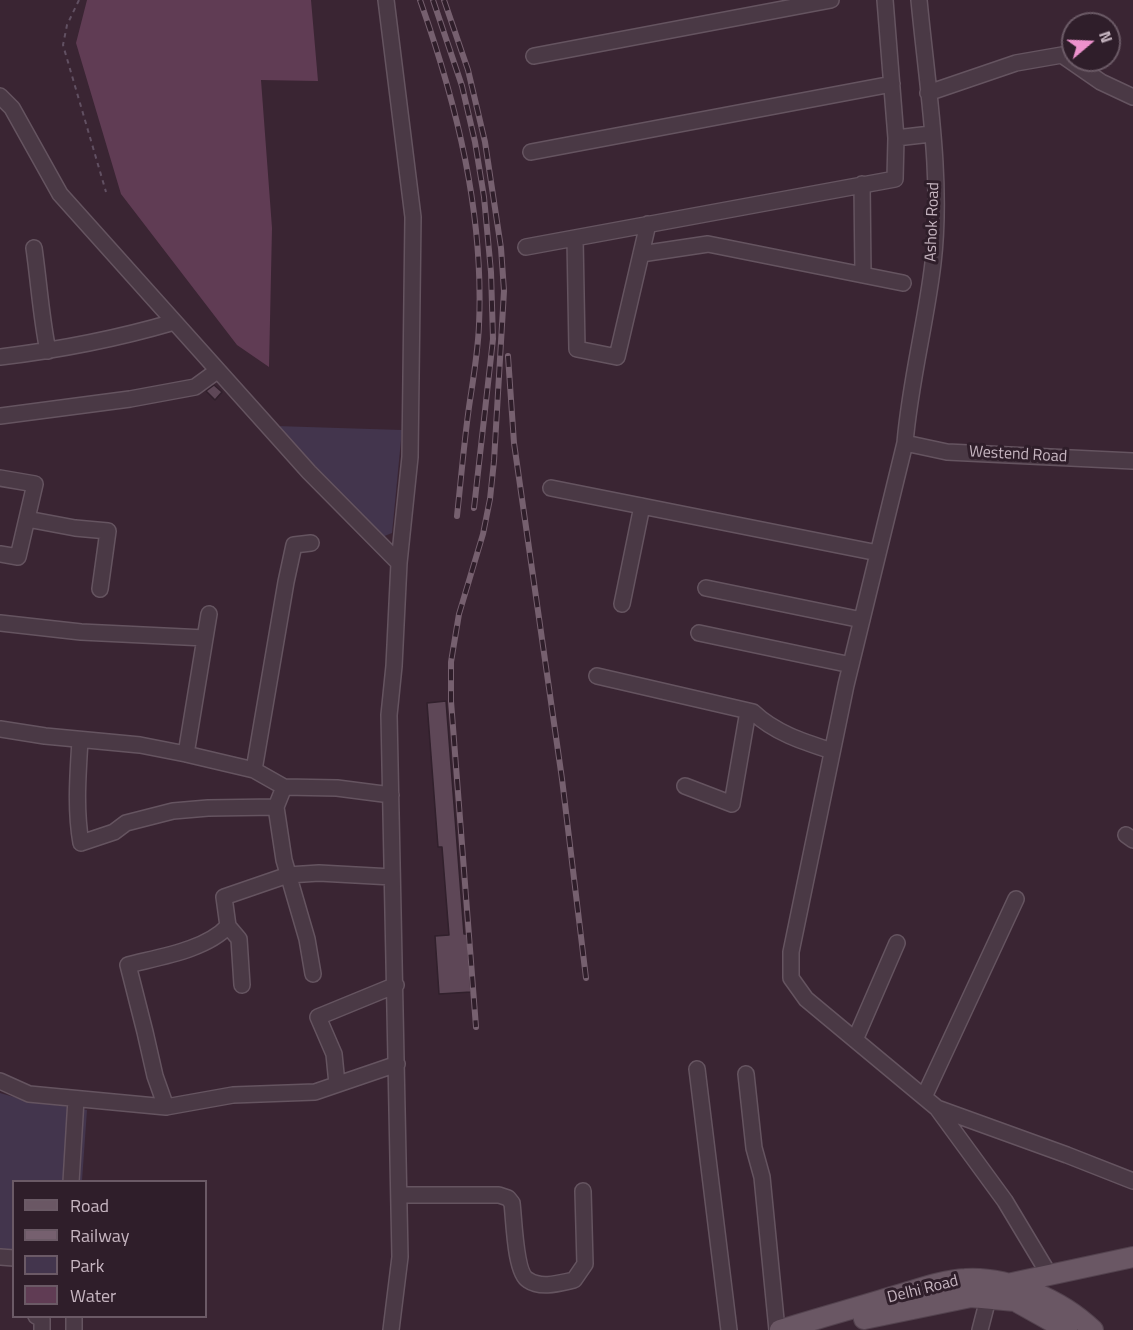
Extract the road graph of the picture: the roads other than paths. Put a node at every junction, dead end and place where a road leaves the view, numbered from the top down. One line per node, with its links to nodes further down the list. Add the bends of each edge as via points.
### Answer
1 (386, 0): 35 (street, via 413,217 410,457)
2 (831, 0): 5 (street)
3 (885, 0): 6 (street)
4 (919, 0): 7 (street, Ashok Road)
5 (534, 56)
6 (892, 84): 11 (street); 12 (street)
7 (928, 93): 9 (street, via 1016,63 1062,55 1101,82); 10 (street, Ashok Road)
8 (0, 96): 21 (street, via 12,108 60,194)
9 (1133, 97)
10 (932, 134): 11 (street); 26 (street, Ashok Road, via 936,189 933,262)
11 (896, 138): 13 (street, via 895,179)
12 (531, 152)
13 (862, 184): 14 (street); 19 (street)
14 (648, 224): 15 (street); 18 (street)
15 (575, 238): 16 (street); 18 (street, via 577,349 617,357)
16 (526, 247)
17 (34, 248): 22 (street)
18 (641, 254): 19 (street, via 708,244)
19 (863, 274): 20 (street)
20 (903, 283)
21 (174, 322): 22 (street); 24 (street)
22 (48, 351): 23 (street)
23 (0, 357)
24 (217, 371): 25 (street, via 195,387); 35 (street)
25 (0, 416)
26 (905, 443): 27 (street, Westend Road, via 947,452); 33 (street, Ashok Road)
27 (1133, 461)
28 (0, 478): 31 (street, via 35,484)
29 (551, 488): 30 (street)
30 (642, 506): 33 (street); 38 (street)
31 (27, 519): 34 (street, via 18,557); 37 (street, via 108,531)
32 (311, 543): 51 (street, via 294,545)
33 (878, 553): 40 (street, Ashok Road)
34 (0, 554)
35 (399, 563): 54 (street, via 389,715)
36 (706, 588): 40 (street)
37 (100, 589)
38 (622, 604)
39 (209, 614): 43 (street)
40 (862, 620): 44 (street, Ashok Road)
41 (0, 623): 43 (street, via 81,632)
42 (699, 633): 44 (street)
43 (205, 638): 50 (street)
44 (851, 665): 49 (street, Ashok Road)
45 (597, 676): 46 (street)
46 (748, 711): 49 (street, via 765,724); 52 (street, via 732,804)
47 (0, 729): 48 (street)
48 (80, 740): 50 (street); 55 (street, via 77,789 81,843 126,824 173,811)
49 (832, 752): 64 (street, Ashok Road, via 791,952 791,978 807,999)
50 (186, 754): 51 (street)
51 (254, 770): 53 (street)
52 (686, 786)
53 (284, 787): 54 (street); 55 (street)
54 (390, 795): 57 (street)
55 (276, 807): 56 (street)
56 (288, 875): 57 (street); 59 (street, via 224,897); 61 (street)
57 (392, 877): 63 (street)
58 (1016, 899): 70 (street)
59 (228, 927): 62 (street, via 239,939); 72 (street, via 219,936 186,949 128,965)
60 (897, 943): 64 (street)
61 (314, 974)
62 (242, 985)
63 (396, 985): 65 (street); 69 (street, via 318,1017 334,1054)
64 (855, 1040): 70 (street, Ashok Road)
65 (397, 1064): 69 (street); 77 (street)
66 (697, 1069): 83 (street)
67 (746, 1074): 84 (street, via 754,1148 762,1177)
68 (0, 1081): 71 (street, via 29,1094)
69 (337, 1084): 72 (street, via 315,1092 233,1095)
70 (924, 1097): 73 (street, Ashok Road)
71 (76, 1099): 72 (street); 75 (street)
72 (166, 1107)
73 (937, 1108): 74 (street); 79 (street, via 1005,1200)
74 (1132, 1178)
75 (71, 1180)
76 (583, 1191): 77 (street, via 585,1264 574,1280 554,1284 533,1282 522,1275 512,1203 508,1198)
77 (399, 1196): 82 (street, via 400,1257)
78 (1133, 1257): 79 (main road)
79 (1050, 1276): 80 (main road)
80 (1013, 1292): 81 (main road); 84 (main road, Delhi Road, via 965,1279); 87 (main road); 88 (main road, Delhi Road, via 1046,1299)
81 (988, 1299): 85 (main road, via 947,1300); 86 (street)
82 (391, 1330)
83 (729, 1330)
84 (778, 1330)
85 (822, 1330)
86 (980, 1330)
87 (1067, 1330)
88 (1093, 1330)

